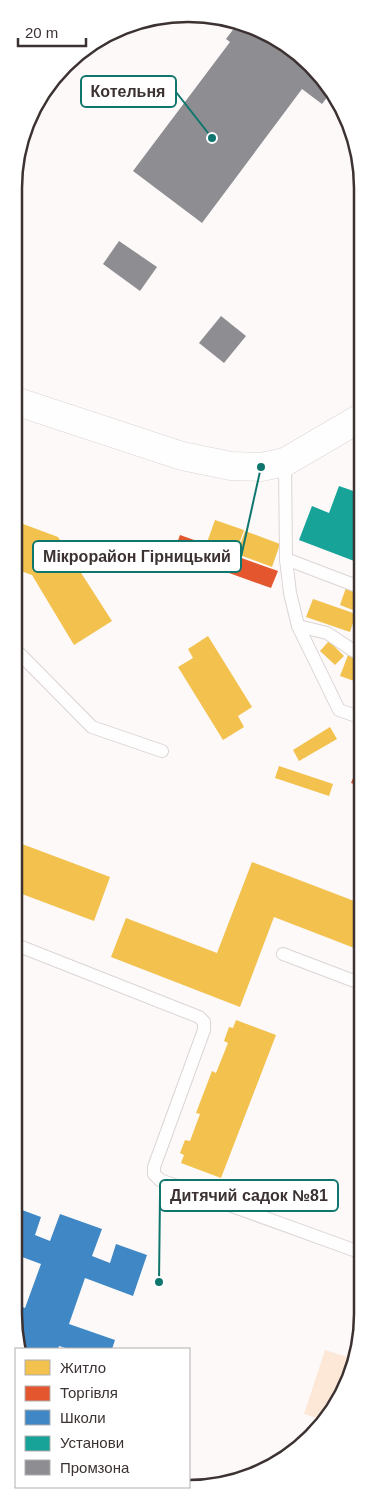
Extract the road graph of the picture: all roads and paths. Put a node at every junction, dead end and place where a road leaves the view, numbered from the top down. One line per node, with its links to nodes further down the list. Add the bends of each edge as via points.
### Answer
1 (22, 403): 3 (street, via 182,456 232,466 261,467)
2 (354, 422): 3 (street)
3 (285, 462): 4 (lane)
4 (286, 559): 5 (lane); 6 (lane)
5 (354, 585)
6 (298, 626): 7 (lane, via 327,633); 9 (lane, via 339,710)
7 (354, 648)
8 (22, 657): 10 (lane, via 92,727)
9 (354, 715)
10 (162, 750)
11 (23, 947): 14 (lane, via 199,1017 204,1022 204,1030 154,1166 154,1174 160,1180)
12 (283, 954): 13 (lane)
13 (354, 981)
14 (354, 1250)

